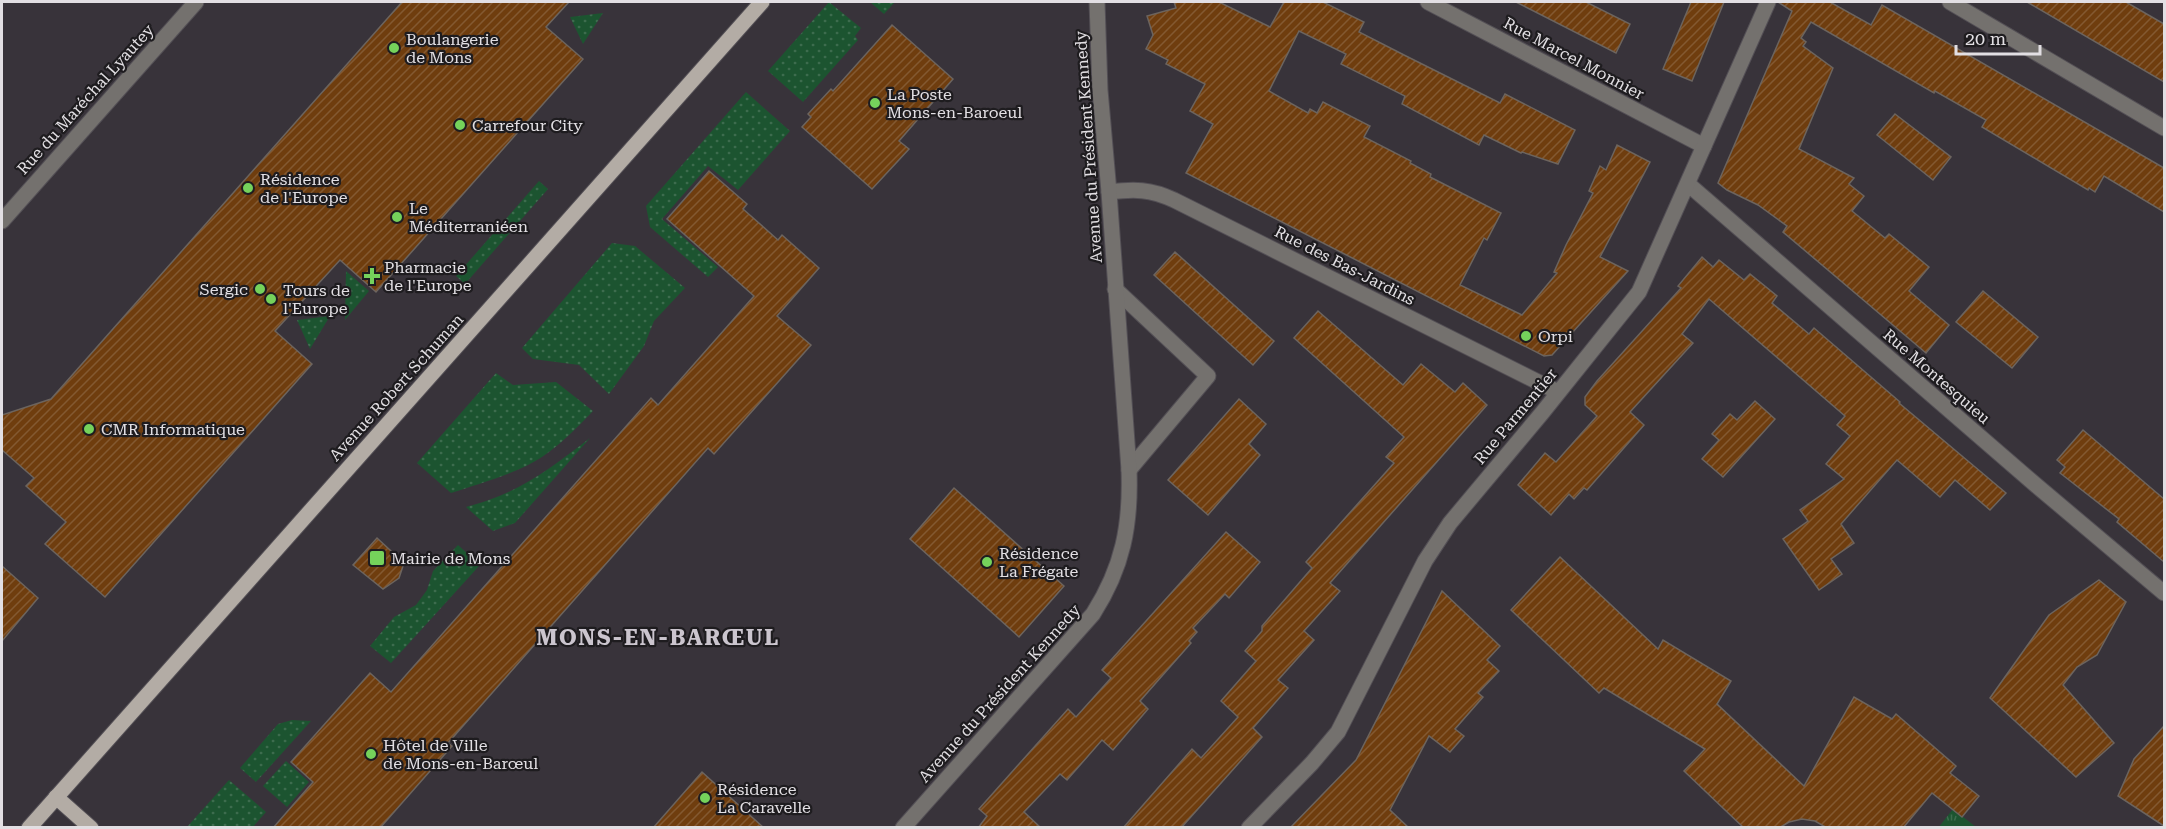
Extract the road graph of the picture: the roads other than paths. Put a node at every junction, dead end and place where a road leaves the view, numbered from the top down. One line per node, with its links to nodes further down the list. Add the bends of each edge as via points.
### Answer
1 (196, 2): 11 (street, Rue du Maréchal Lyautey)
2 (762, 2): 16 (main road, Avenue Robert Schuman)
3 (1097, 2): 10 (street, Avenue du Président Kennedy)
4 (1428, 2): 8 (street, Rue Marcel Monnier)
5 (1768, 2): 8 (street, Rue Parmentier)
6 (1950, 2): 7 (street)
7 (2164, 128)
8 (1704, 146): 9 (street, Rue Parmentier)
9 (1688, 184): 13 (street, Rue Parmentier, via 1639,292); 15 (street, Rue Montesquieu)
10 (1109, 192): 12 (street, Avenue du Président Kennedy); 13 (street, Rue des Bas-Jardins, via 1138,189 1174,200)
11 (2, 221)
12 (1115, 289): 14 (street, Avenue du Président Kennedy); 14 (street, via 1208,376)
13 (1558, 392): 20 (street, Rue Parmentier, via 1438,541 1338,732)
14 (1128, 470): 19 (street, Avenue du Président Kennedy, via 1130,498 1125,540 1104,597 1079,631)
15 (2164, 593)
16 (56, 797): 17 (main road, Avenue Robert Schuman); 18 (main road)
17 (29, 828)
18 (91, 828)
19 (903, 828)
20 (1249, 828)

